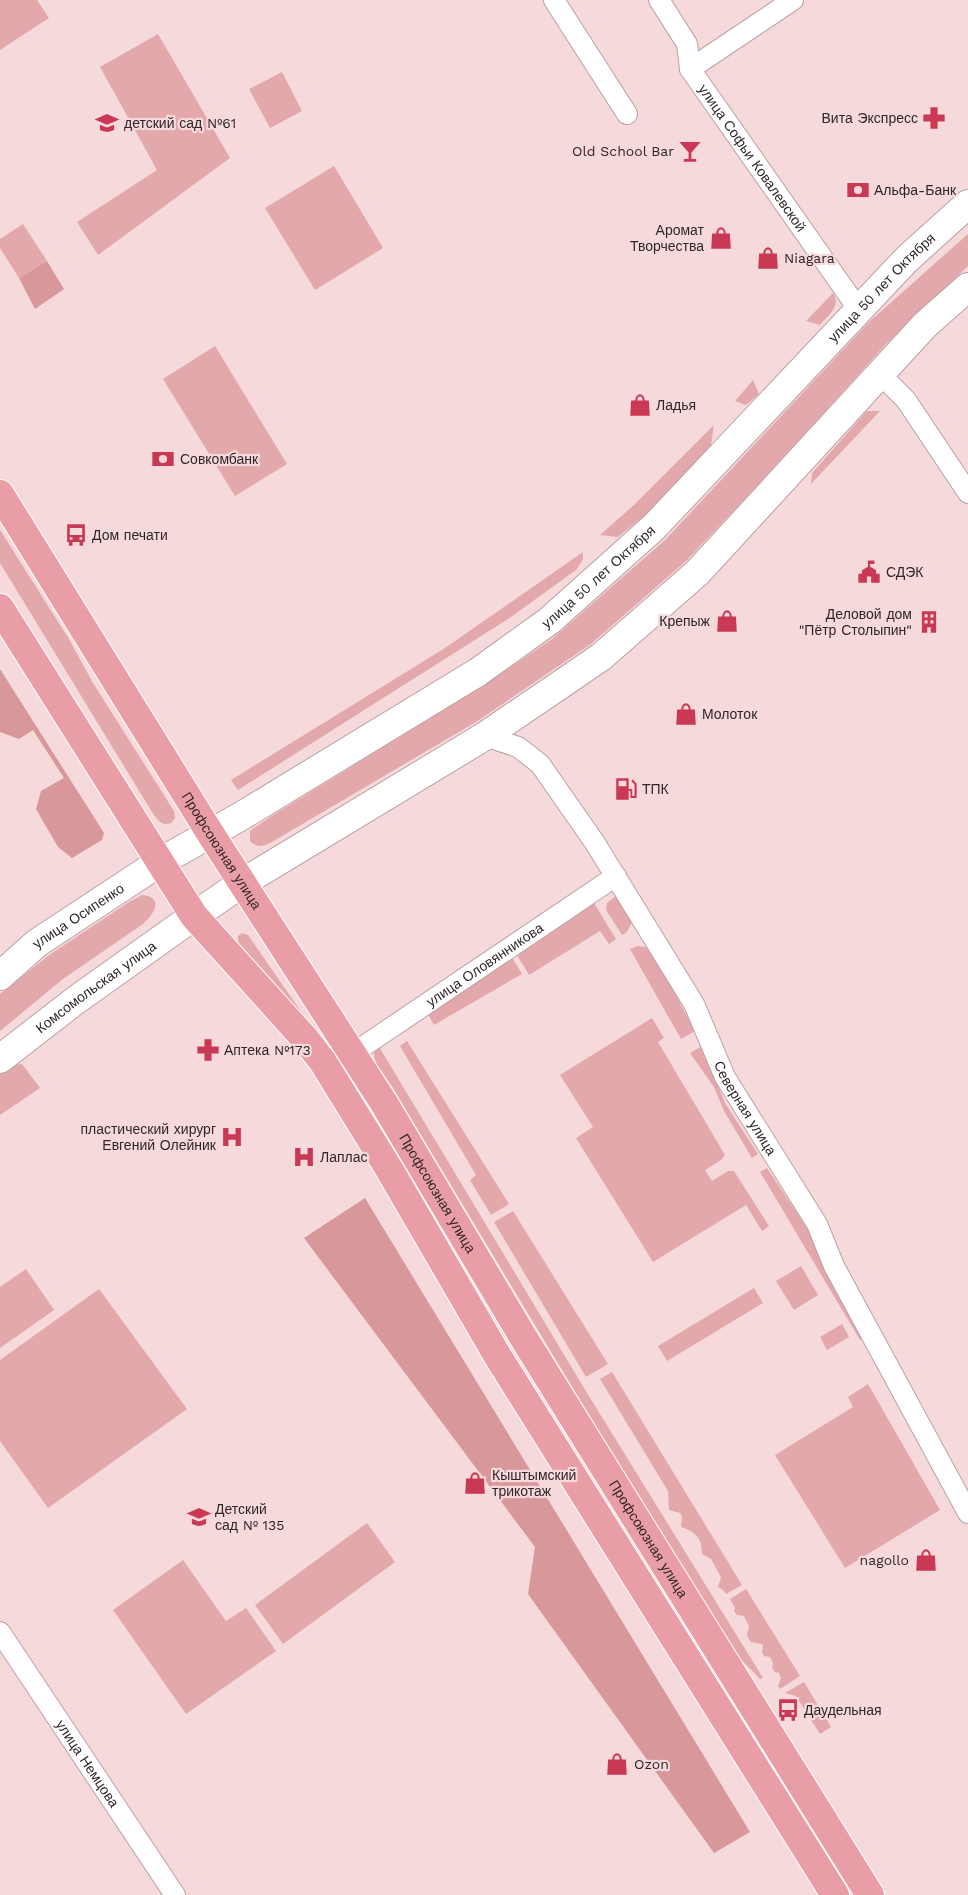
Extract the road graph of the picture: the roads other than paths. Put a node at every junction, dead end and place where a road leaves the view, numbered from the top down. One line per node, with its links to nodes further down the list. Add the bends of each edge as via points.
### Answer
1 (554, 0): 5 (street)
2 (659, 0): 4 (street, улица Софьи Ковалевской, via 687,44)
3 (793, 0): 4 (street)
4 (690, 69): 8 (street, улица Софьи Ковалевской)
5 (627, 114)
6 (968, 204): 8 (main road, улица 50 лет Октября, via 907,259)
7 (968, 287): 9 (main road, via 925,325)
8 (859, 310): 14 (main road, улица 50 лет Октября, via 654,527 549,621 478,672)
9 (880, 374): 10 (street, via 906,400); 13 (main road, via 698,573 601,657)
10 (968, 493)
11 (0, 494): 14 (main road, Профсоюзная улица)
12 (0, 608): 15 (main road)
13 (485, 736): 16 (street, Северная улица, via 518,747 540,764); 17 (main road)
14 (210, 833): 15 (main road, улица 50 лет Октября); 17 (main road, Профсоюзная улица)
15 (160, 862): 18 (main road); 19 (main road, улица Осипенко, via 37,943)
16 (616, 876): 20 (street, улица Оловянникова); 22 (street, Северная улица, via 694,1004 726,1077 817,1224 834,1266)
17 (242, 883): 18 (main road); 20 (main road, Профсоюзная улица)
18 (194, 916): 21 (main road, Комсомольская улица); 25 (main road, via 323,1062 497,1355)
19 (0, 976)
20 (352, 1054): 24 (main road, Профсоюзная улица, via 523,1337)
21 (0, 1059)
22 (968, 1513)
23 (0, 1632): 26 (street, улица Немцова)
24 (854, 1870): 25 (street); 27 (main road, Профсоюзная улица)
25 (827, 1892)
26 (174, 1895)
27 (870, 1895)

